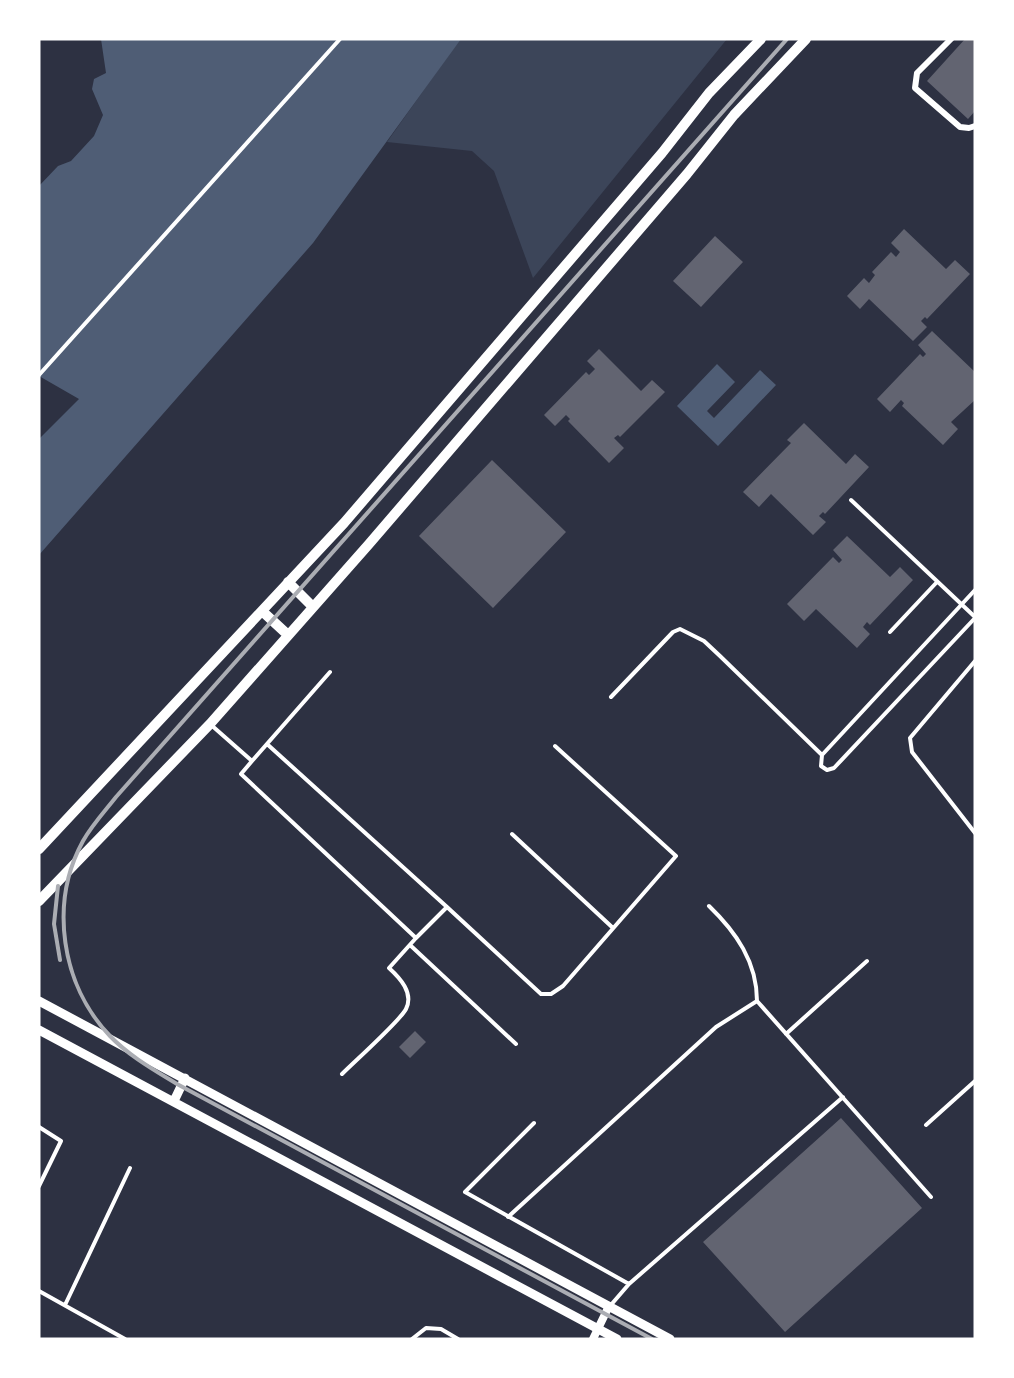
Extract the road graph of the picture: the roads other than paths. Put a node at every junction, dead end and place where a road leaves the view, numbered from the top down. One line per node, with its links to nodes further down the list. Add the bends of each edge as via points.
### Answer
1 (340, 39): 6 (lane)
2 (761, 39): 8 (main road, via 709,93 662,153)
3 (806, 39): 12 (main road, via 734,115)
4 (951, 39): 5 (street, via 917,73 915,88 960,127)
5 (975, 126)
6 (39, 375)
7 (851, 500): 9 (lane)
8 (288, 582): 12 (main road); 13 (main road)
9 (938, 582): 11 (lane); 15 (lane)
10 (975, 590): 11 (lane)
11 (962, 605): 14 (lane); 23 (lane)
12 (313, 607): 16 (main road)
13 (262, 611): 16 (main road); 27 (main road)
14 (975, 618): 23 (lane, via 834,768 827,770 821,766)
15 (890, 632)
16 (288, 635): 20 (main road)
17 (975, 661): 25 (lane, via 910,738 912,752)
18 (330, 672): 21 (lane)
19 (612, 697): 23 (lane, via 680,629 704,641)
20 (210, 724): 24 (lane); 28 (main road)
21 (267, 744): 24 (lane); 30 (lane)
22 (555, 746): 31 (lane, via 676,856)
23 (822, 755)
24 (252, 761): 32 (lane, via 241,774)
25 (975, 833)
26 (512, 834): 31 (lane)
27 (39, 849)
28 (41, 894)
29 (709, 906): 36 (lane, via 732,928 750,960 757,982)
30 (447, 907): 31 (lane, via 541,994 550,994 563,986); 32 (lane)
31 (613, 928)
32 (416, 938): 33 (lane)
33 (410, 945): 39 (lane); 40 (lane, via 389,969 400,978 408,994 406,1009)
34 (867, 961): 38 (lane)
35 (39, 1001): 41 (main road)
36 (757, 1001): 38 (lane); 51 (lane, via 716,1028)
37 (39, 1030): 44 (main road)
38 (786, 1034): 43 (lane)
39 (516, 1044)
40 (342, 1074)
41 (185, 1078): 44 (main road); 55 (main road)
42 (975, 1081): 46 (lane)
43 (843, 1097): 50 (lane); 52 (lane)
44 (174, 1101): 56 (main road)
45 (534, 1123): 51 (lane, via 465,1192)
46 (926, 1125)
47 (39, 1127): 49 (lane, via 61,1141)
48 (130, 1168): 54 (lane)
49 (39, 1186)
50 (931, 1197)
51 (508, 1217): 52 (lane)
52 (629, 1284): 55 (lane)
53 (39, 1291): 54 (lane)
54 (65, 1305): 57 (lane)
55 (609, 1306): 56 (street); 62 (main road)
56 (598, 1329): 60 (street); 61 (main road)
57 (125, 1339)
58 (412, 1339): 59 (lane, via 426,1328 441,1329)
59 (458, 1339)
60 (593, 1339)
61 (616, 1339)
62 (670, 1339)

